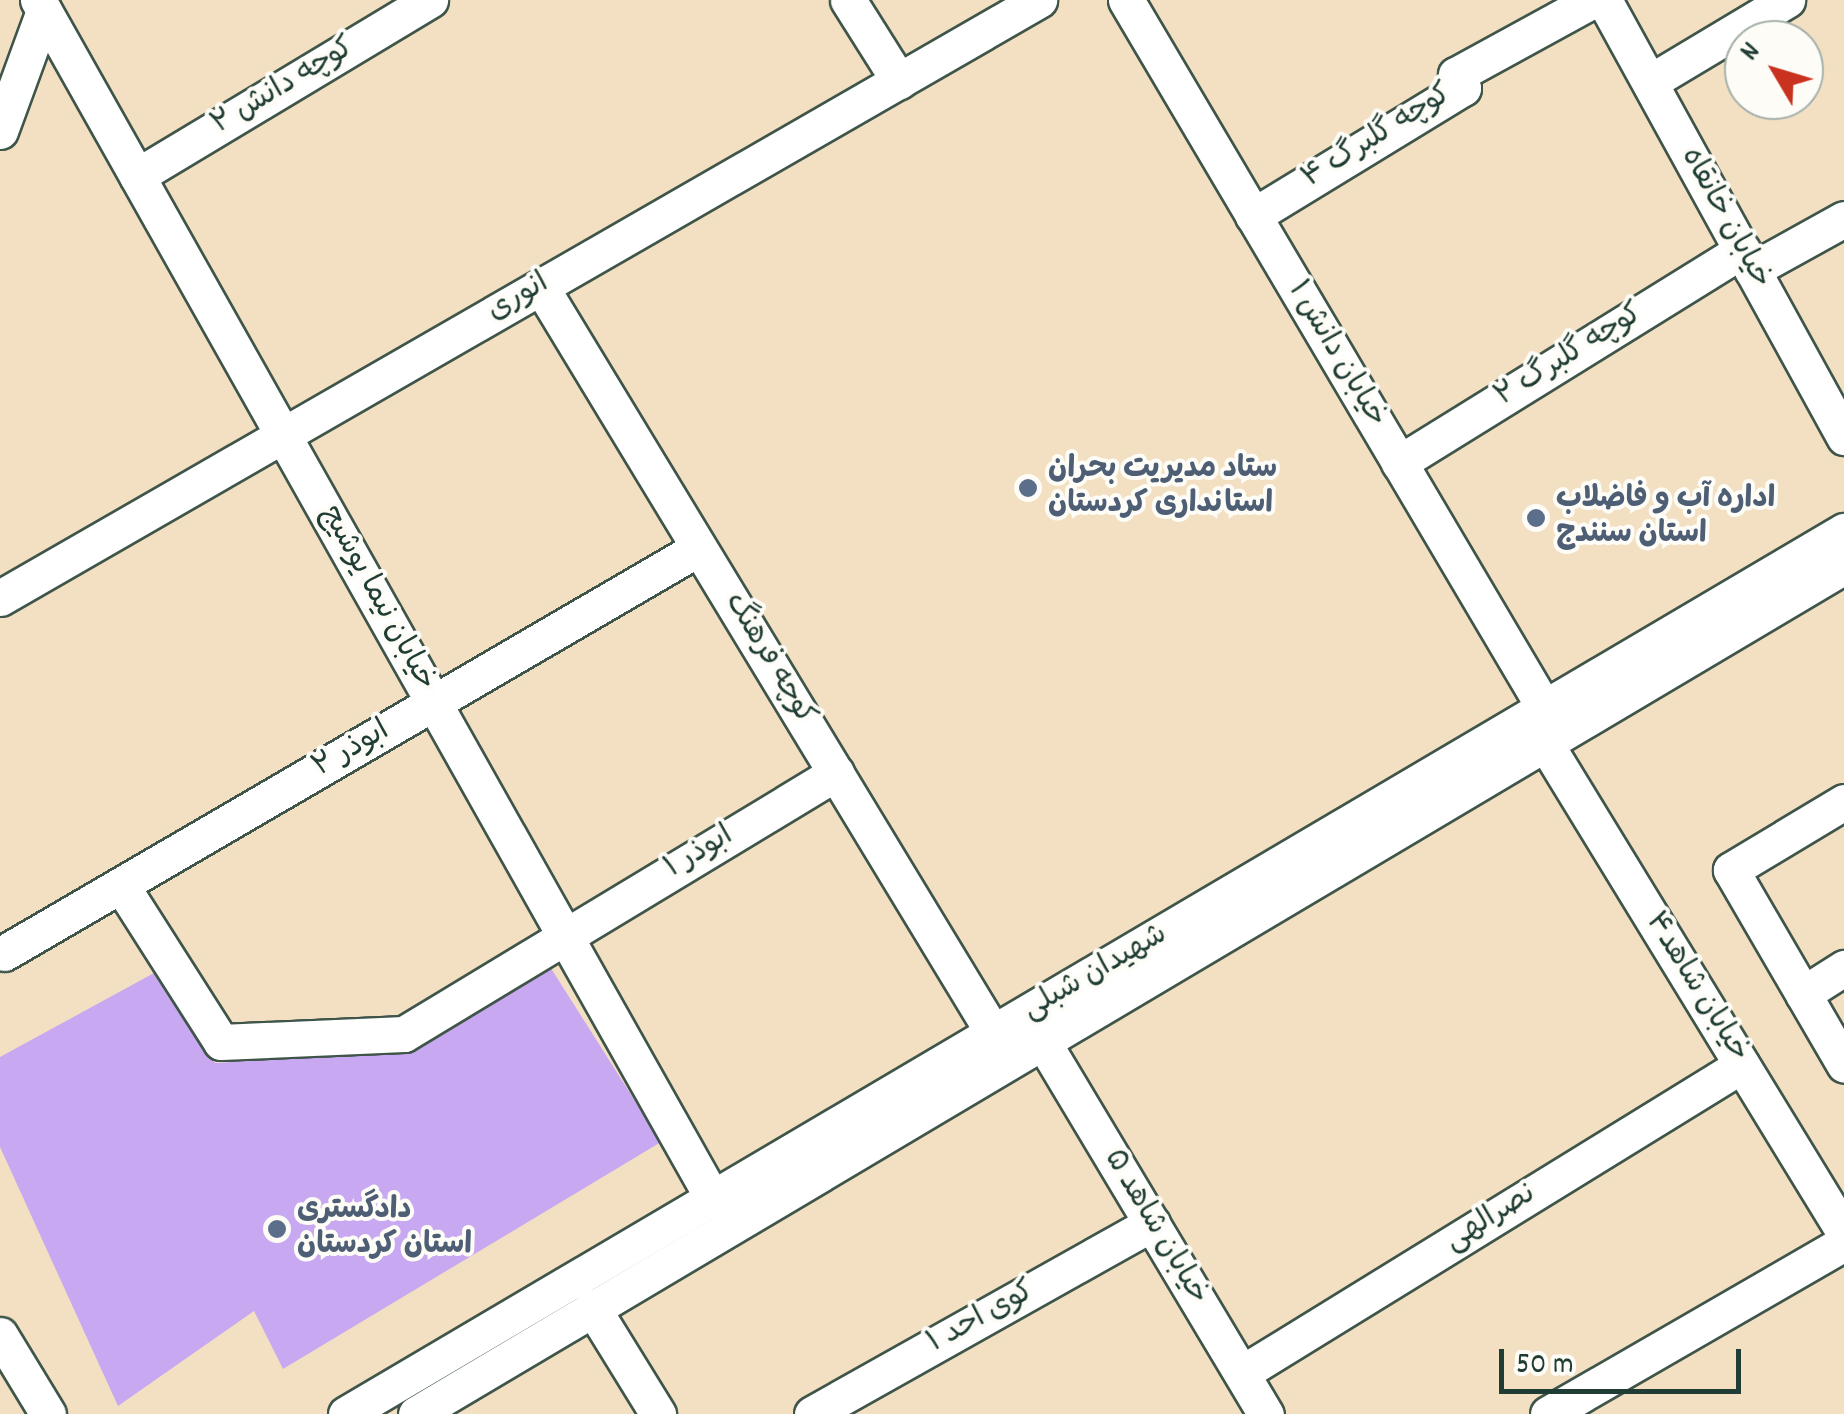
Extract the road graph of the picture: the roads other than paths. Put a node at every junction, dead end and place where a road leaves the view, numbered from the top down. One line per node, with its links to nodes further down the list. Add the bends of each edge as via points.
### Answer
1 (430, 0): 12 (street, کوچه دانش ۲)
2 (848, 0): 9 (street)
3 (1039, 0): 9 (street, انوری)
4 (1126, 0): 13 (street, خیابان دانش ۱)
5 (1592, 0): 13 (street, کوچه گلبرگ ۴, via 1456,75 1463,88)
6 (1604, 0): 10 (street, خیابان خانقاه)
7 (1787, 0): 10 (street)
8 (42, 5): 11 (street); 12 (street, خیابان نیما یوشیج)
9 (898, 80): 16 (street, انوری)
10 (1650, 82): 15 (street, خیابان خانقاه)
11 (0, 131)
12 (137, 176): 18 (street, خیابان نیما یوشیج)
13 (1253, 216): 19 (street, خیابان دانش ۱)
14 (1844, 219): 15 (street, کوچه گلبرگ ۲)
15 (1747, 260): 17 (street, خیابان خانقاه); 19 (street, کوچه گلبرگ ۲)
16 (541, 287): 18 (street, انوری); 21 (street, کوچه فرهنگ)
17 (1842, 427)
18 (283, 435): 23 (street, انوری); 24 (street, خیابان نیما یوشیج)
19 (1400, 463): 25 (street, خیابان دانش ۱)
20 (1844, 530): 25 (street, شهیدان شبلی)
21 (700, 548): 24 (street, ابوذر ۲); 26 (street, کوچه فرهنگ)
22 (1844, 566): 25 (street, شهیدان شبلی)
23 (0, 598)
24 (434, 703): 28 (street, ابوذر ۲); 29 (street, خیابان نیما یوشیج)
25 (1546, 726): 33 (street, شهیدان شبلی); 34 (street, شهیدان شبلی); 36 (street, خیابان شاهد۴)
26 (836, 773): 29 (street, ابوذر ۱); 33 (street, کوچه فرهنگ)
27 (1844, 802): 32 (street, via 1732,870)
28 (120, 885): 29 (street, ابوذر ۱, via 221,1042 404,1034); 30 (street, ابوذر ۲)
29 (564, 934): 37 (street, خیابان نیما یوشیج)
30 (4, 953)
31 (1844, 968): 32 (street)
32 (1803, 994): 35 (street)
33 (994, 1034): 37 (street, شهیدان شبلی)
34 (1042, 1042): 38 (street, خیابان شاهد ۵); 41 (street, شهیدان شبلی)
35 (1844, 1064)
36 (1742, 1065): 39 (street, خیابان شاهد۴); 43 (street, نصرالهی)
37 (713, 1198): 45 (street, شهیدان شبلی)
38 (1152, 1223): 43 (street, خیابان شاهد ۵); 48 (street, کوی احد ۱)
39 (1844, 1232)
40 (1844, 1243): 50 (street)
41 (592, 1307): 46 (street, شهیدان شبلی); 47 (street)
42 (0, 1335): 44 (street)
43 (1242, 1373): 49 (street, خیابان شاهد ۵)
44 (48, 1414)
45 (346, 1414)
46 (416, 1414)
47 (658, 1414)
48 (812, 1414)
49 (1266, 1414)
50 (1548, 1414)

